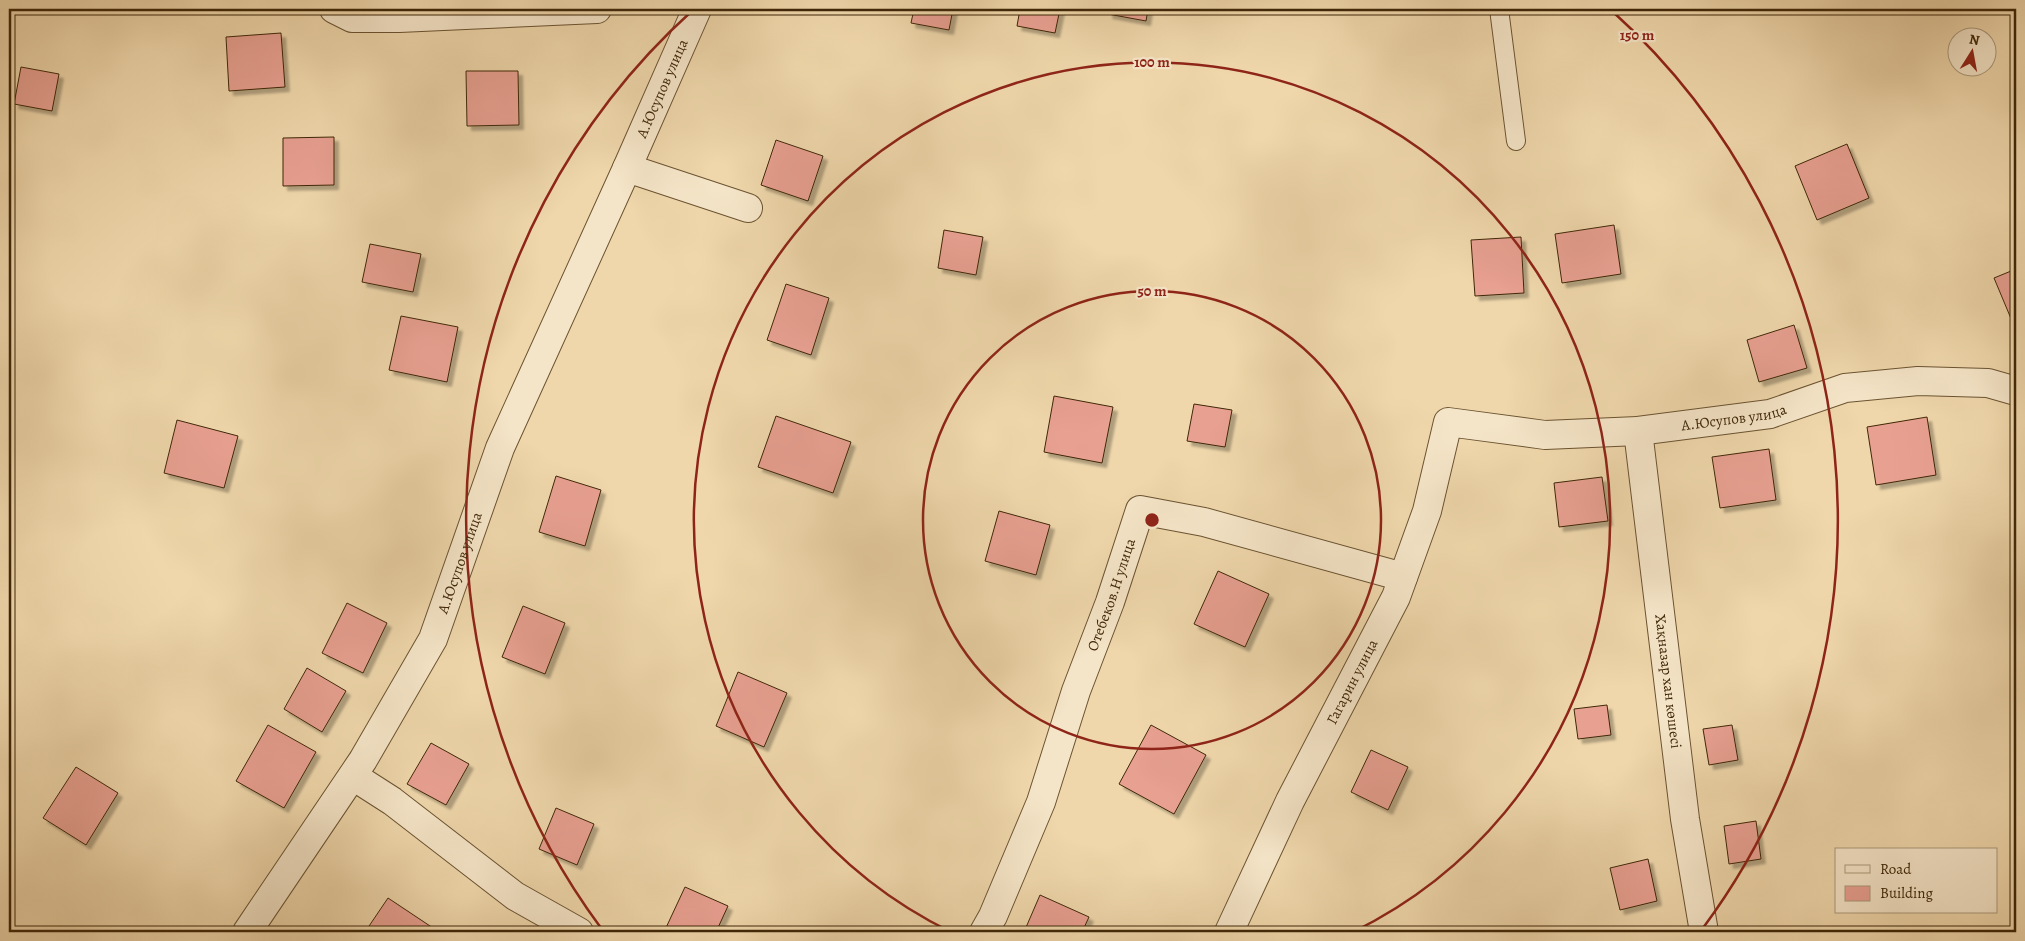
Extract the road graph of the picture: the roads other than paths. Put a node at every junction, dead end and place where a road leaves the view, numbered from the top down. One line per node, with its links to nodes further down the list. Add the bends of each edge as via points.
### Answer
1 (334, 9): 2 (street, via 352,18)
2 (597, 9)
3 (697, 9): 6 (street, А.Юсупов улица)
4 (1499, 9): 5 (lane)
5 (1516, 141)
6 (627, 168): 7 (street); 12 (street, А.Юсупов улица, via 500,448 433,639)
7 (748, 208)
8 (2016, 391): 10 (street, А.Юсупов улица, via 1988,383 1918,381 1845,388 1770,414)
9 (1448, 422): 10 (street, А.Юсупов улица, via 1545,435); 11 (street, Гагарин улица, via 1427,511)
10 (1638, 431): 17 (street, Хақназар хан көшесі, via 1685,819)
11 (1403, 577): 15 (street, Отебеков.Н улица, via 1204,522 1140,510 1041,802); 16 (street, Гагарин улица, via 1388,614 1290,801)
12 (353, 776): 13 (street, А.Юсупов улица); 14 (street, via 392,801 516,896)
13 (247, 932)
14 (579, 932)
15 (984, 932)
16 (1229, 932)
17 (1704, 932)

